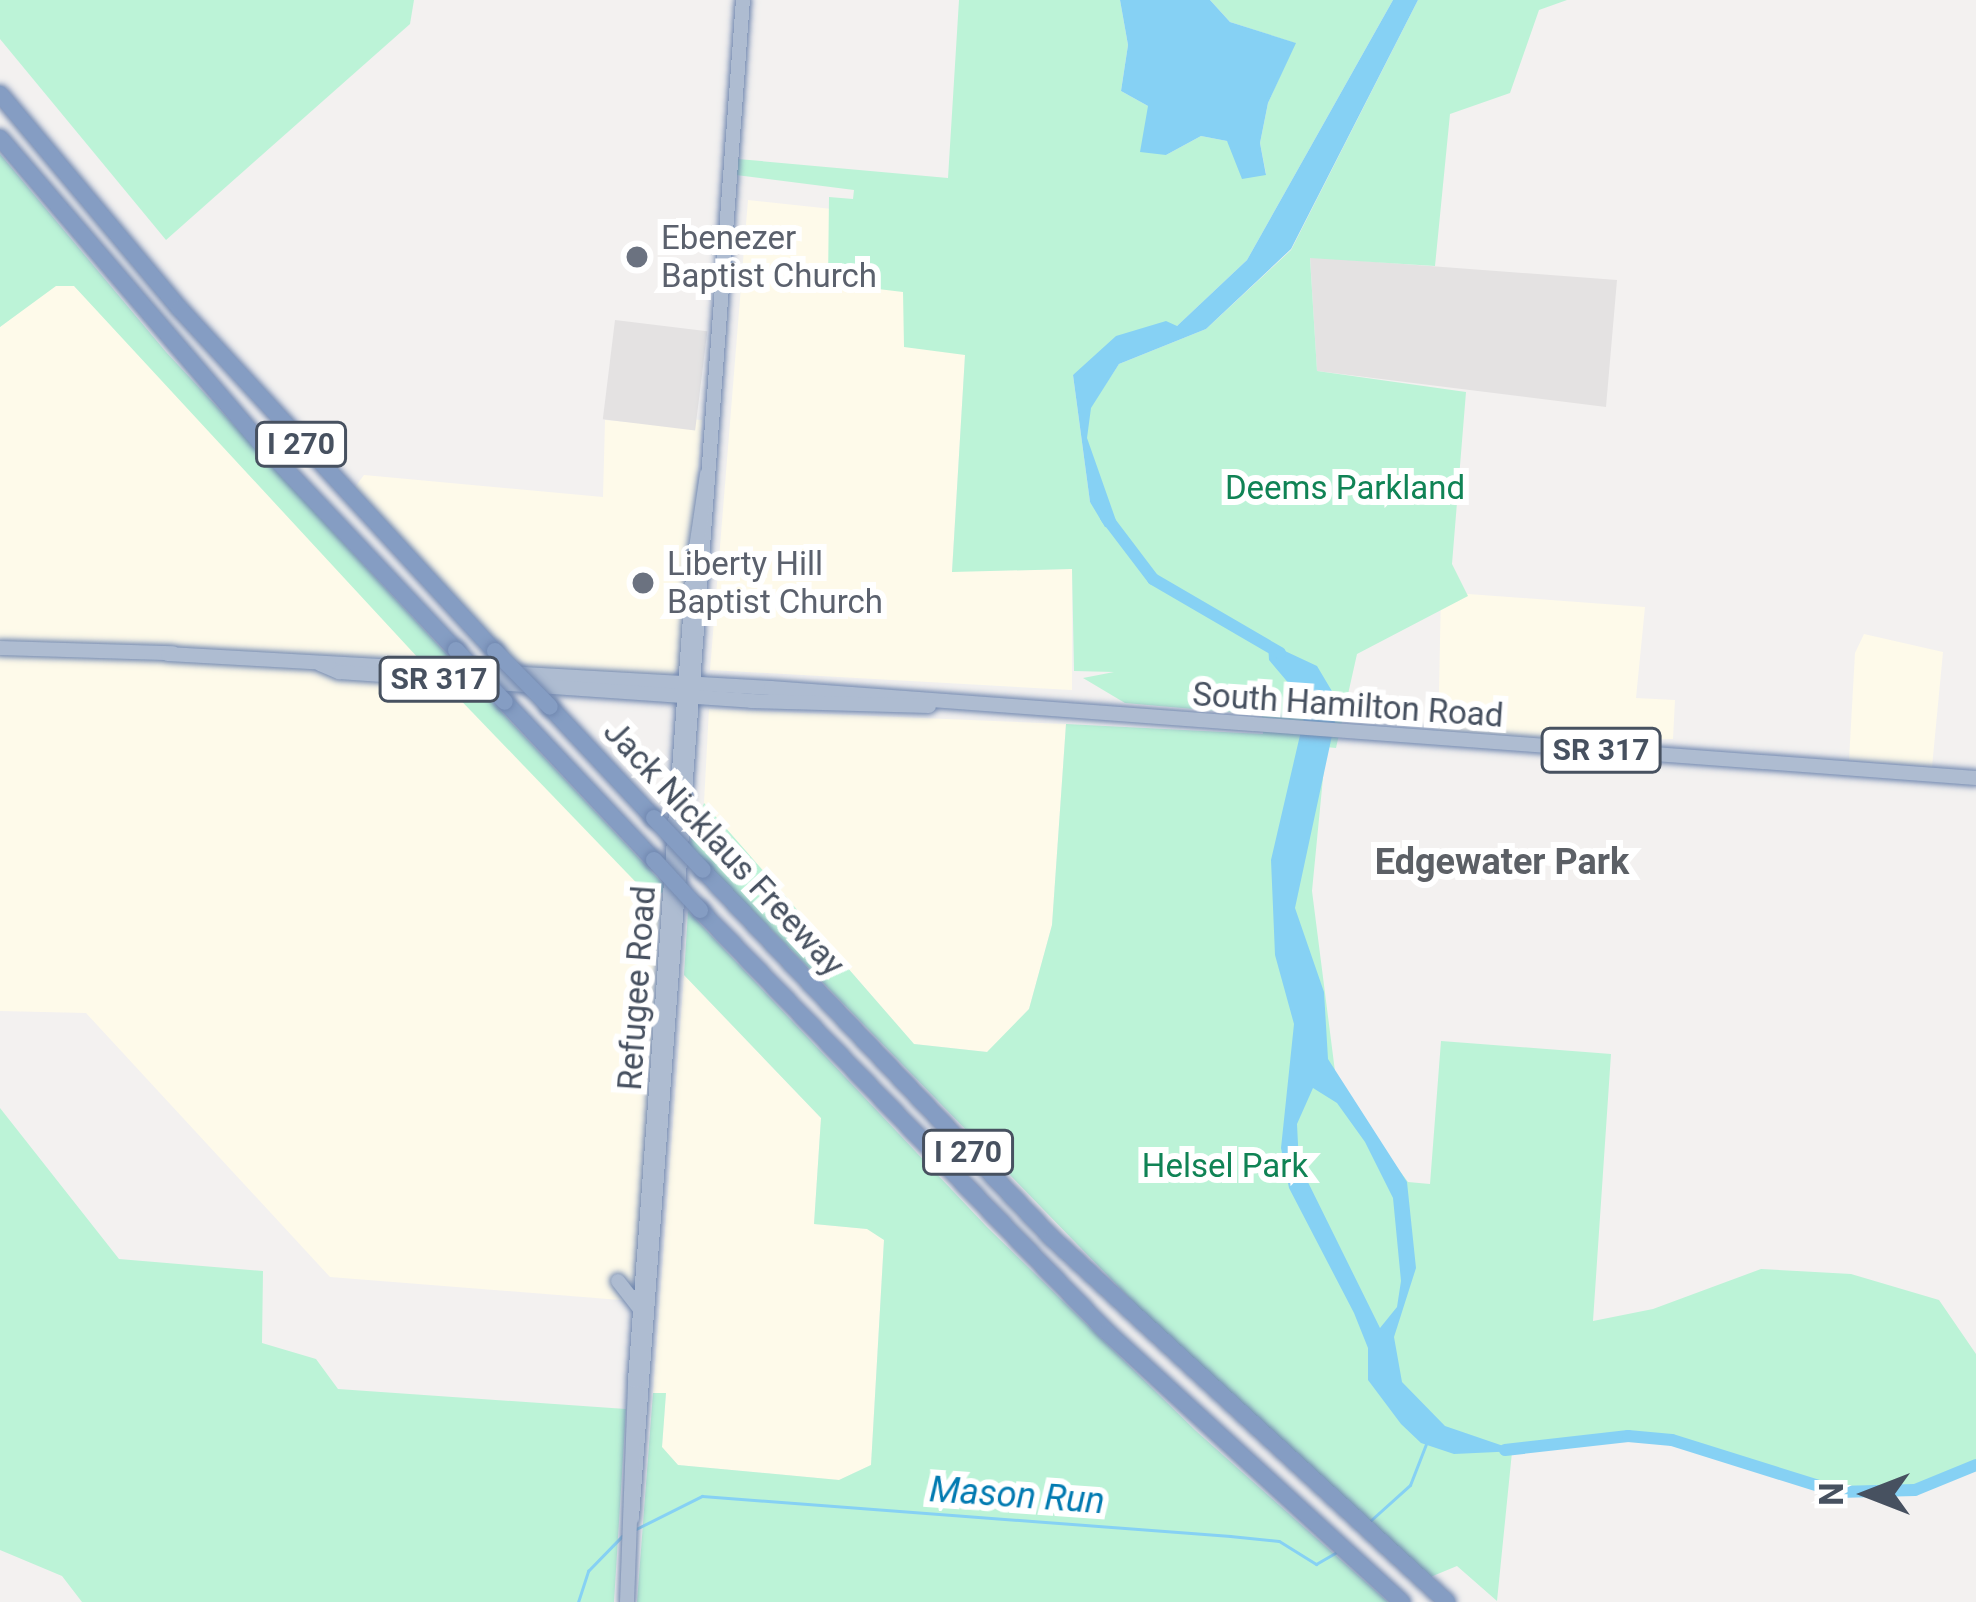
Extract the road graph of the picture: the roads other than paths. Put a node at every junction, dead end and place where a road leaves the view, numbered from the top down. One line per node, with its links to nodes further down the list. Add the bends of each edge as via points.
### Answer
1 (743, 0): 7 (main road, Refugee Road)
2 (0, 94): 14 (highway, Jack Nicklaus Freeway / I 270, bridge, via 180,309 1052,1238)
3 (0, 138): 13 (highway, Jack Nicklaus Freeway / I 270, bridge, via 258,440 1025,1251)
4 (0, 636): 5 (main road, South Hamilton Road / SR 317)
5 (19, 644): 6 (main road, South Hamilton Road / SR 317); 7 (main road, South Hamilton Road / SR 317)
6 (0, 648)
7 (691, 690): 8 (main road, South Hamilton Road / SR 317); 10 (main road, Refugee Road); 11 (main road, Refugee Road)
8 (1976, 778)
9 (618, 1281): 10 (main road)
10 (640, 1310): 11 (main road, Refugee Road)
11 (632, 1526): 12 (main road, Refugee Road)
12 (627, 1602)
13 (1402, 1602)
14 (1447, 1602)

